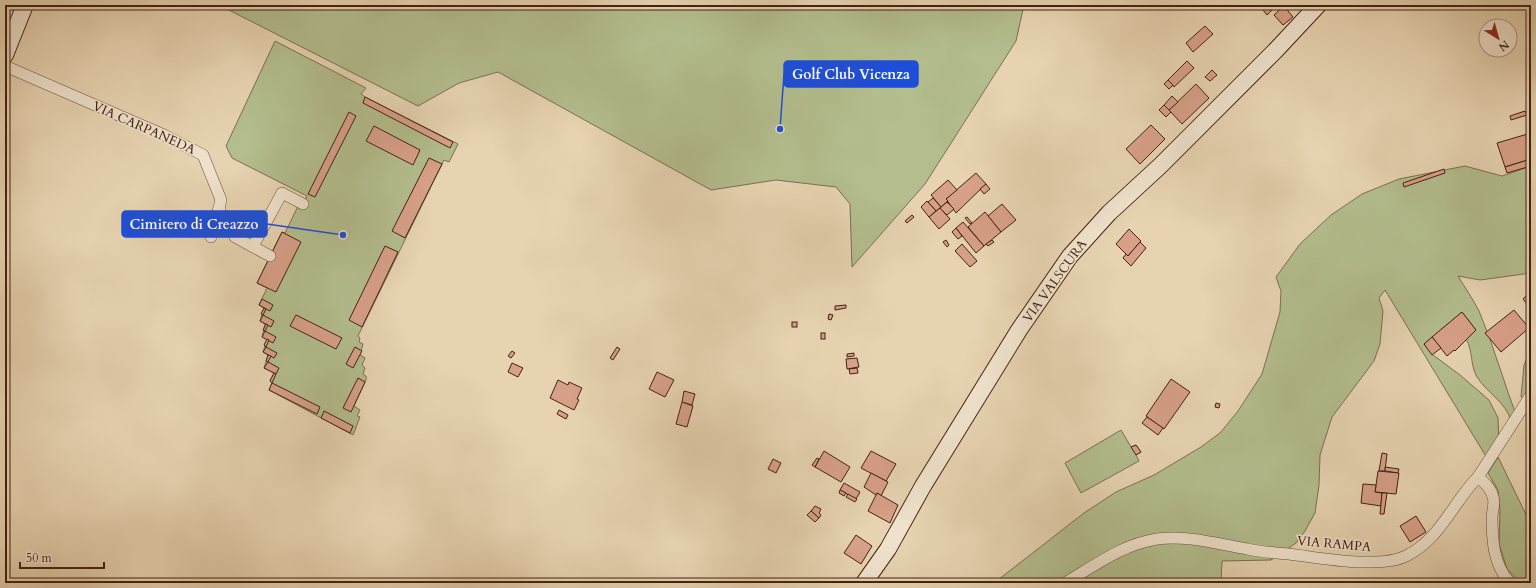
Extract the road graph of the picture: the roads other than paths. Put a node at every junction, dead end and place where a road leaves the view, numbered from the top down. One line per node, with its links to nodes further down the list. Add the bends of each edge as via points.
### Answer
1 (25, 5): 3 (street)
2 (1318, 5): 12 (street, VIA VALSCURA, via 1253,73 1109,213 1070,256 1019,330 923,486 888,549)
3 (5, 55)
4 (5, 66): 6 (street, VIA CARPANEDA, via 203,155 222,200)
5 (303, 204): 8 (street, via 282,193)
6 (220, 207): 7 (street, VIA CARPANEDA); 8 (street, via 220,212 235,237)
7 (211, 237)
8 (253, 246): 9 (street)
9 (270, 256)
10 (1531, 395): 11 (street, VIA RAMPA)
11 (1478, 477): 13 (street, VIA RAMPA, via 1431,539 1405,556 1388,561 1329,560 1267,553 1194,539 1156,539 1113,555); 14 (street, via 1489,488 1493,497 1492,538 1495,556 1503,575)
12 (864, 583)
13 (1065, 583)
14 (1510, 583)

